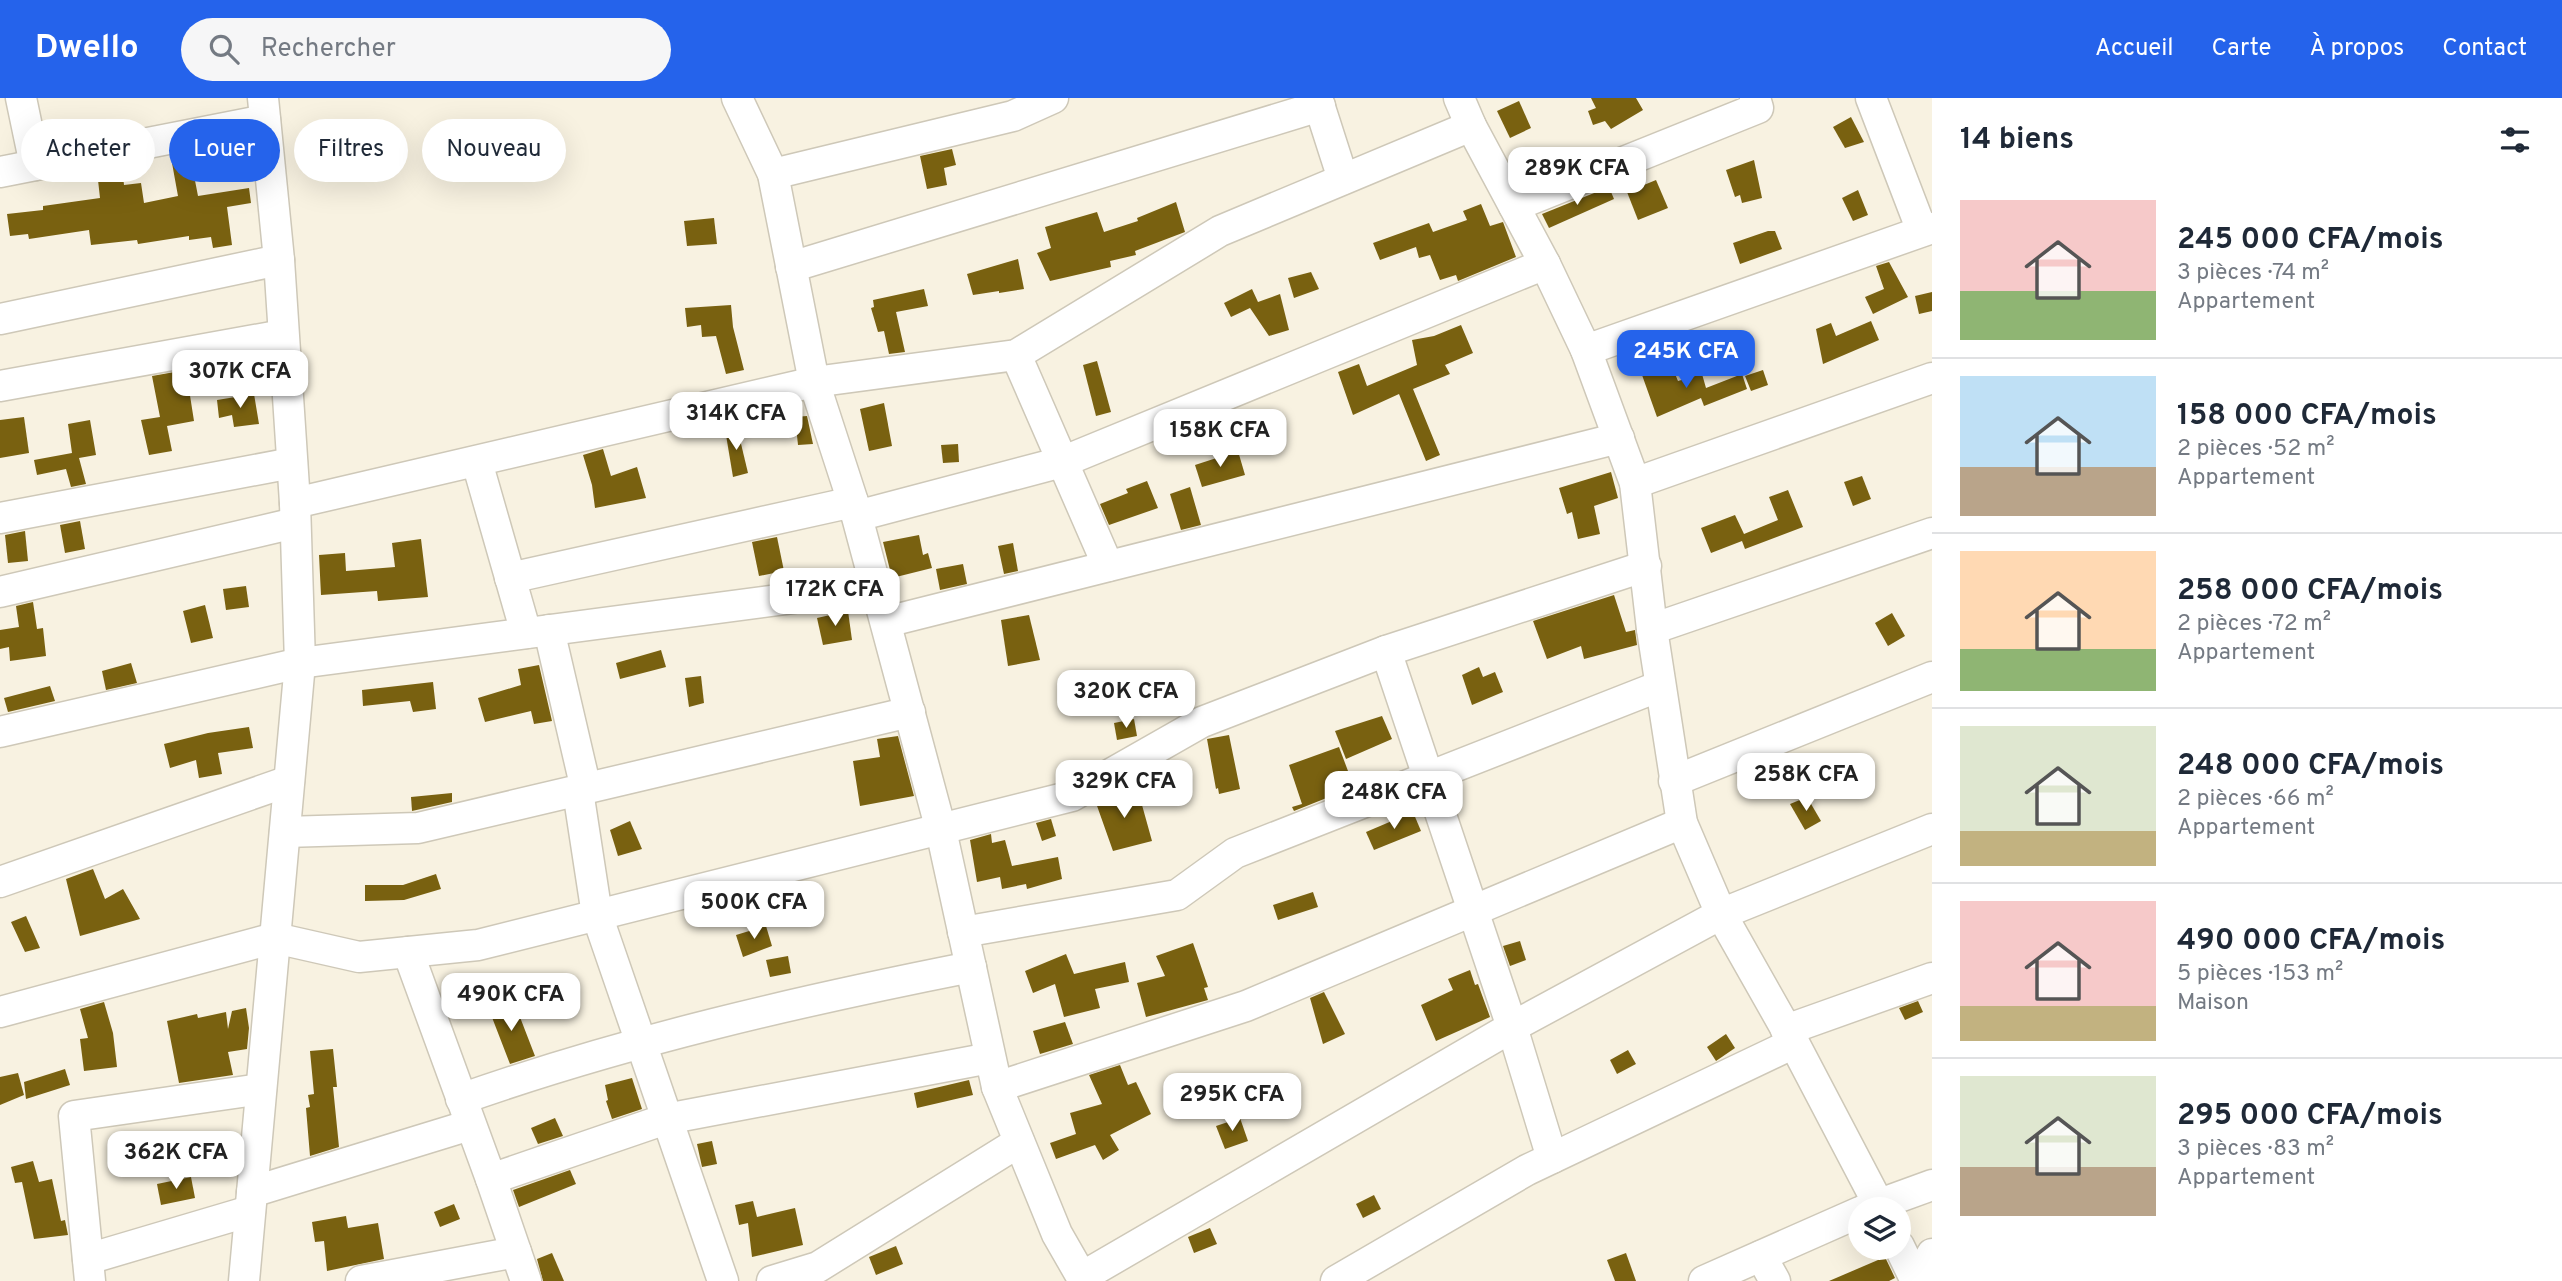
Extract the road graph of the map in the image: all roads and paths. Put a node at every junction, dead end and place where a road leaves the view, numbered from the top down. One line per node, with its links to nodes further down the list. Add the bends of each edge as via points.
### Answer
1 (21, 98): 10 (street)
2 (737, 98): 15 (street)
3 (1053, 98): 9 (street, via 1013,116)
4 (1459, 98): 11 (street)
5 (1755, 98): 17 (street, via 1758,108)
6 (1871, 98): 18 (street)
7 (1318, 102): 16 (street); 21 (street)
8 (264, 109): 12 (street); 19 (street)
9 (991, 109): 15 (street)
10 (25, 119)
11 (1471, 126): 16 (street); 17 (street)
12 (155, 136)
13 (21, 168): 14 (street)
14 (0, 172)
15 (773, 174): 21 (street)
16 (1343, 179): 25 (street, via 1220,231)
17 (1514, 206): 20 (street)
18 (1927, 229): 24 (street)
19 (279, 261): 22 (street); 23 (street)
20 (1545, 264): 24 (street); 31 (street)
21 (791, 267): 27 (street)
22 (0, 319)
23 (284, 335): 28 (street); 32 (street)
24 (1586, 350): 29 (street)
25 (1016, 355): 27 (street); 31 (street)
26 (1932, 378): 33 (street)
27 (814, 382): 30 (street); 34 (street)
28 (0, 386)
29 (1619, 438): 33 (street); 38 (street)
30 (477, 462): 35 (street); 40 (street)
31 (1062, 462): 34 (street); 38 (street)
32 (292, 463): 35 (street); 36 (street)
33 (1634, 483): 39 (street)
34 (855, 509): 40 (street); 41 (street)
35 (295, 513): 42 (street); 47 (street)
36 (0, 518)
37 (1932, 533): 44 (street)
38 (1108, 566): 43 (street)
39 (1646, 566): 44 (street); 46 (street)
40 (510, 578): 45 (street)
41 (877, 587): 43 (street); 45 (street)
42 (0, 592)
43 (886, 622): 50 (street)
44 (1652, 629): 49 (street)
45 (538, 631): 47 (street); 55 (street)
46 (1386, 651): 52 (street); 58 (street, via 1202,722 1072,796)
47 (300, 663): 51 (street); 53 (street)
48 (1932, 677): 54 (street)
49 (1660, 686): 52 (street); 54 (street)
50 (910, 712): 55 (street); 58 (street)
51 (0, 732)
52 (1428, 777): 61 (street); 64 (street, via 1235,853 1177,895)
53 (289, 781): 59 (street); 60 (street)
54 (1674, 781): 56 (street)
55 (582, 790): 59 (street, via 418,828); 63 (street)
56 (1682, 823): 61 (street); 62 (street)
57 (1932, 829): 62 (street)
58 (941, 830): 63 (street); 64 (street)
59 (285, 832): 65 (street)
60 (0, 882)
61 (1473, 911): 70 (street); 74 (street, via 1246,1006)
62 (1721, 914): 70 (street); 71 (street)
63 (597, 915): 66 (street, via 478,945); 72 (street)
64 (963, 932): 67 (street)
65 (275, 938): 66 (street, via 359,957); 69 (street); 75 (street)
66 (408, 952): 76 (street)
67 (971, 967): 72 (street, via 835,994); 73 (street)
68 (1932, 978): 71 (street)
69 (0, 1012)
70 (1512, 1027): 79 (street); 91 (street)
71 (1790, 1036): 79 (street); 82 (street)
72 (641, 1045): 76 (street, via 542,1071); 77 (street)
73 (990, 1058): 74 (street); 77 (street)
74 (997, 1087): 78 (street)
75 (261, 1089): 84 (street); 90 (street, via 74,1116)
76 (465, 1112): 80 (street); 84 (street)
77 (666, 1119): 80 (street); 95 (street)
78 (1019, 1142): 91 (street, via 1057,1234); 96 (street, via 818,1267)
79 (1552, 1158): 97 (street)
80 (491, 1179): 86 (street)
81 (1932, 1185): 83 (street)
82 (1865, 1197)
83 (1902, 1197)
84 (251, 1202): 90 (street); 92 (street)
85 (1848, 1222): 89 (street)
86 (516, 1252): 93 (street); 94 (street)
87 (1932, 1254): 99 (street)
88 (1906, 1260): 99 (street)
89 (1768, 1268): 98 (street)
90 (89, 1275)
91 (1083, 1279)
92 (244, 1281)
93 (361, 1281)
94 (526, 1281)
95 (723, 1281)
96 (772, 1281)
97 (1336, 1281)
98 (1704, 1281)
99 (1917, 1281)

